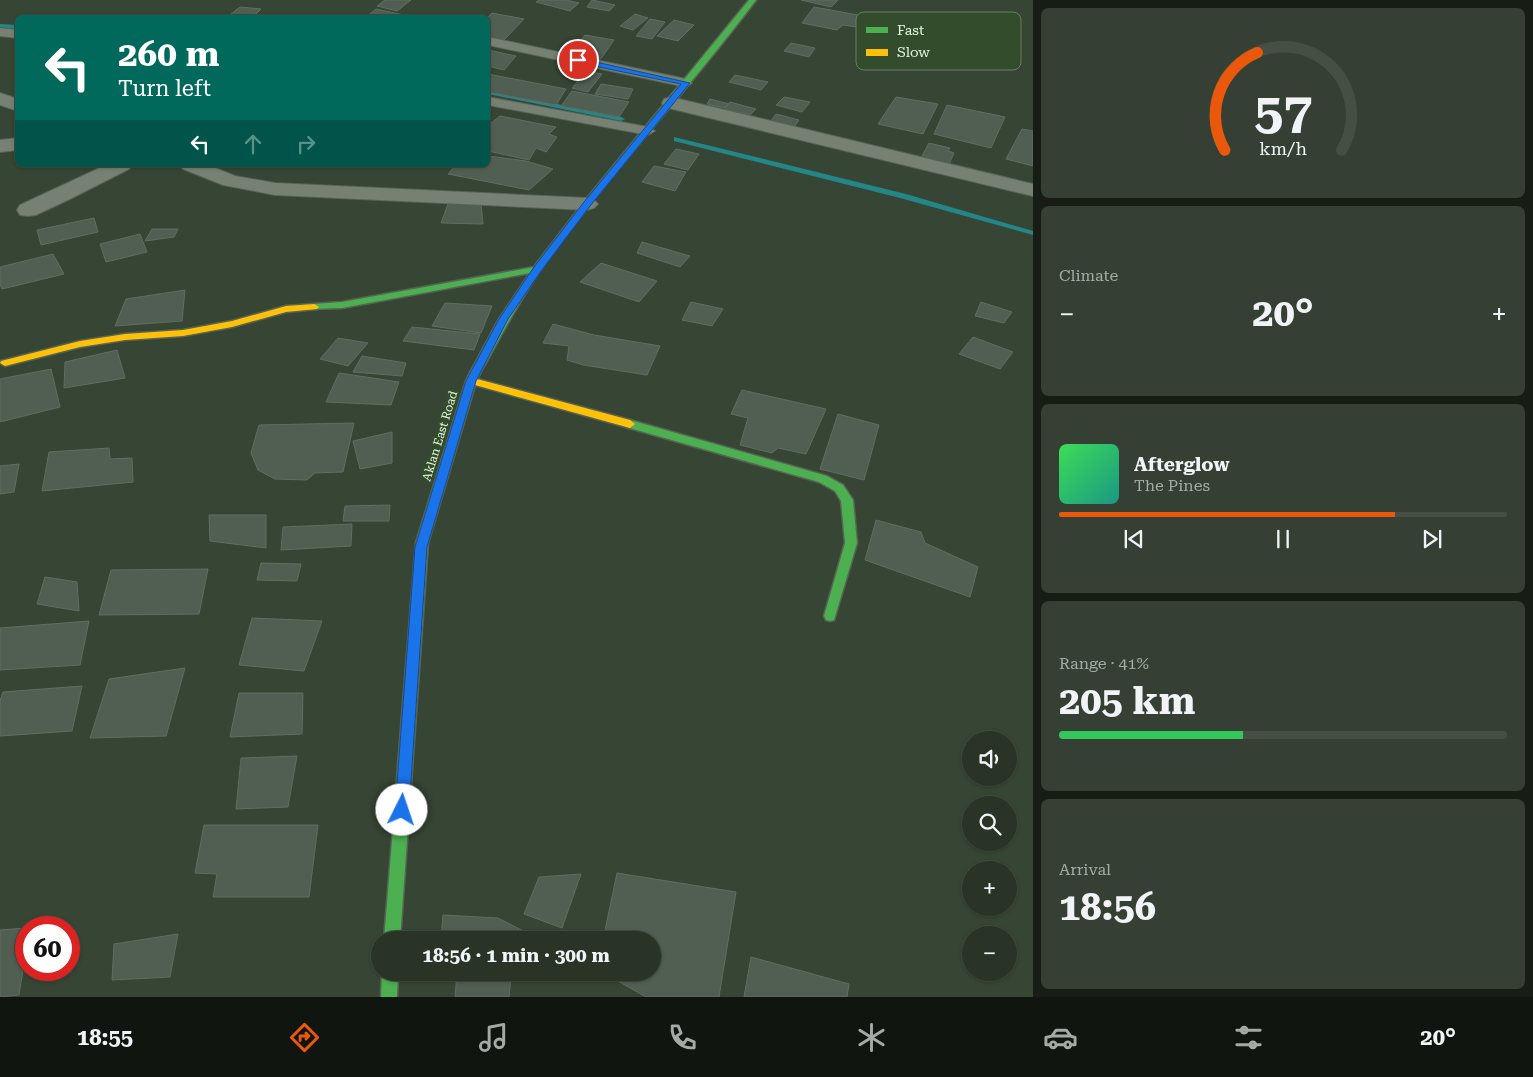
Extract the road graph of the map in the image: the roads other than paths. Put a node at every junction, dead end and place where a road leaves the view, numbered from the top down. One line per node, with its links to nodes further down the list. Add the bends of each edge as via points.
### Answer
1 (753, 0): 5 (main road, Aklan East Road)
2 (0, 32): 3 (lane)
3 (15, 34)
4 (490, 41): 5 (lane)
5 (686, 83): 9 (main road, Aklan East Road)
6 (0, 99): 8 (street)
7 (490, 101): 10 (lane)
8 (15, 103)
9 (671, 103): 10 (main road, Aklan East Road); 15 (street)
10 (648, 131): 16 (main road, Aklan East Road)
11 (15, 144): 12 (street)
12 (0, 146)
13 (118, 167): 17 (street)
14 (195, 167): 16 (street, via 230,181 275,189)
15 (1033, 190)
16 (587, 204): 18 (main road, Aklan East Road)
17 (28, 210)
18 (537, 269): 19 (main road, via 342,305 286,309 183,333 80,344); 20 (main road, Aklan East Road, via 504,319)
19 (5, 363)
20 (471, 381): 21 (main road, via 700,443 823,479 839,488 847,500 851,543); 22 (main road, Aklan East Road, via 421,547)
21 (830, 616)
22 (393, 931)
23 (390, 981): 24 (main road)
24 (389, 997)

